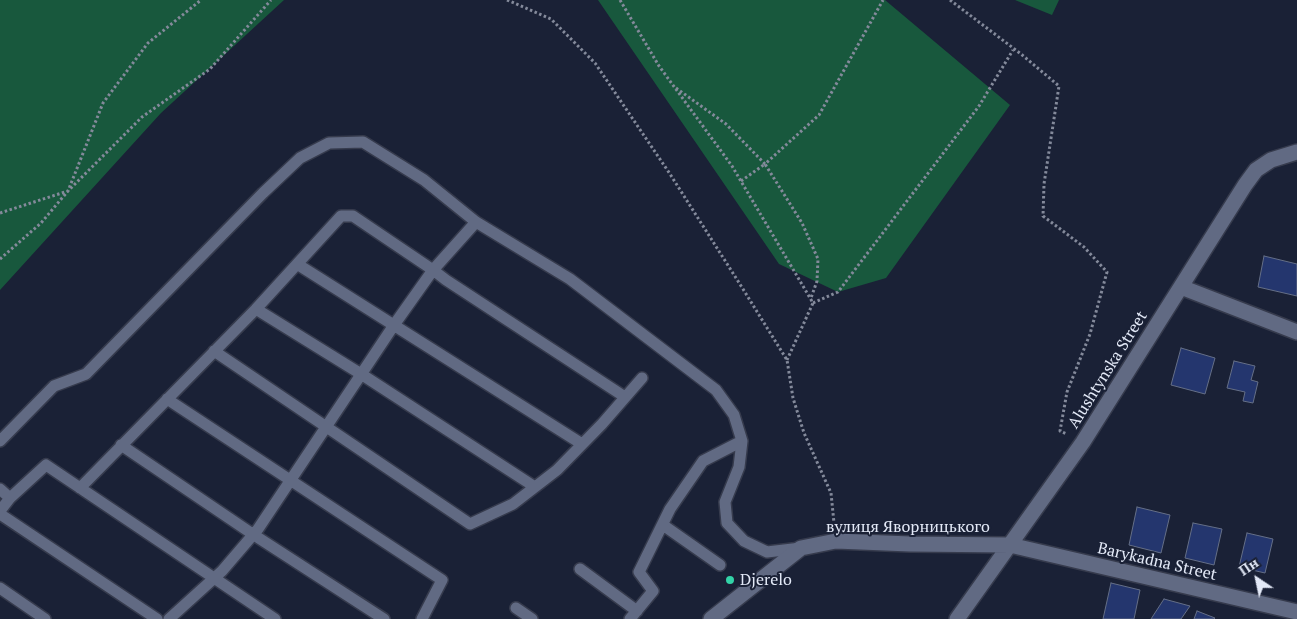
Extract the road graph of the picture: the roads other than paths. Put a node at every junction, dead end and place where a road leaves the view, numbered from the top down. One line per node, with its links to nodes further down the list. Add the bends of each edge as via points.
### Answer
1 (1296, 152): 5 (street, Alushtynska Street, via 1271,160 1256,170)
2 (476, 222): 4 (lane); 15 (lane, via 424,180 363,142 329,143 300,158 86,374 54,386); 16 (lane, via 570,279 716,390 734,415)
3 (297, 264): 4 (lane, via 341,216 353,216); 6 (lane); 7 (lane)
4 (433, 270): 7 (lane); 12 (lane)
5 (1181, 287): 8 (street); 27 (street, Alushtynska Street, via 1083,442)
6 (256, 309): 9 (lane); 10 (lane)
7 (394, 325): 10 (lane); 17 (lane)
8 (1297, 332)
9 (214, 352): 13 (lane); 14 (lane)
10 (361, 374): 14 (lane); 21 (lane)
11 (642, 378): 12 (lane)
12 (625, 397): 17 (lane)
13 (168, 398): 18 (lane); 19 (lane)
14 (326, 428): 19 (lane); 21 (lane, via 470,524 513,504)
15 (0, 441)
16 (742, 441): 25 (lane, via 703,461); 28 (lane, via 739,467 725,502 727,523 744,540 767,552)
17 (582, 444): 21 (lane)
18 (121, 445): 20 (lane); 26 (lane)
19 (291, 480): 26 (lane); 41 (lane, via 442,580)
20 (80, 488): 23 (lane, via 46,465); 31 (lane)
21 (535, 488)
22 (0, 489): 23 (lane)
23 (10, 498): 24 (lane)
24 (0, 512): 37 (lane)
25 (662, 525): 29 (lane); 35 (lane, via 639,572 653,591)
26 (254, 535): 31 (lane); 40 (lane)
27 (1010, 545): 28 (street, вулиця Яворницького, via 836,541); 34 (street, Barykadna Street); 44 (street, Alushtynska Street)
28 (801, 548): 43 (street, вулиця Яворницького)
29 (720, 565)
30 (580, 569): 35 (lane)
31 (214, 578): 38 (lane); 39 (lane)
32 (0, 588): 36 (lane)
33 (516, 608): 42 (lane)
34 (1297, 612)
35 (633, 615)
36 (45, 619)
37 (157, 619)
38 (169, 619)
39 (276, 619)
40 (384, 619)
41 (422, 619)
42 (532, 619)
43 (711, 619)
44 (957, 619)

